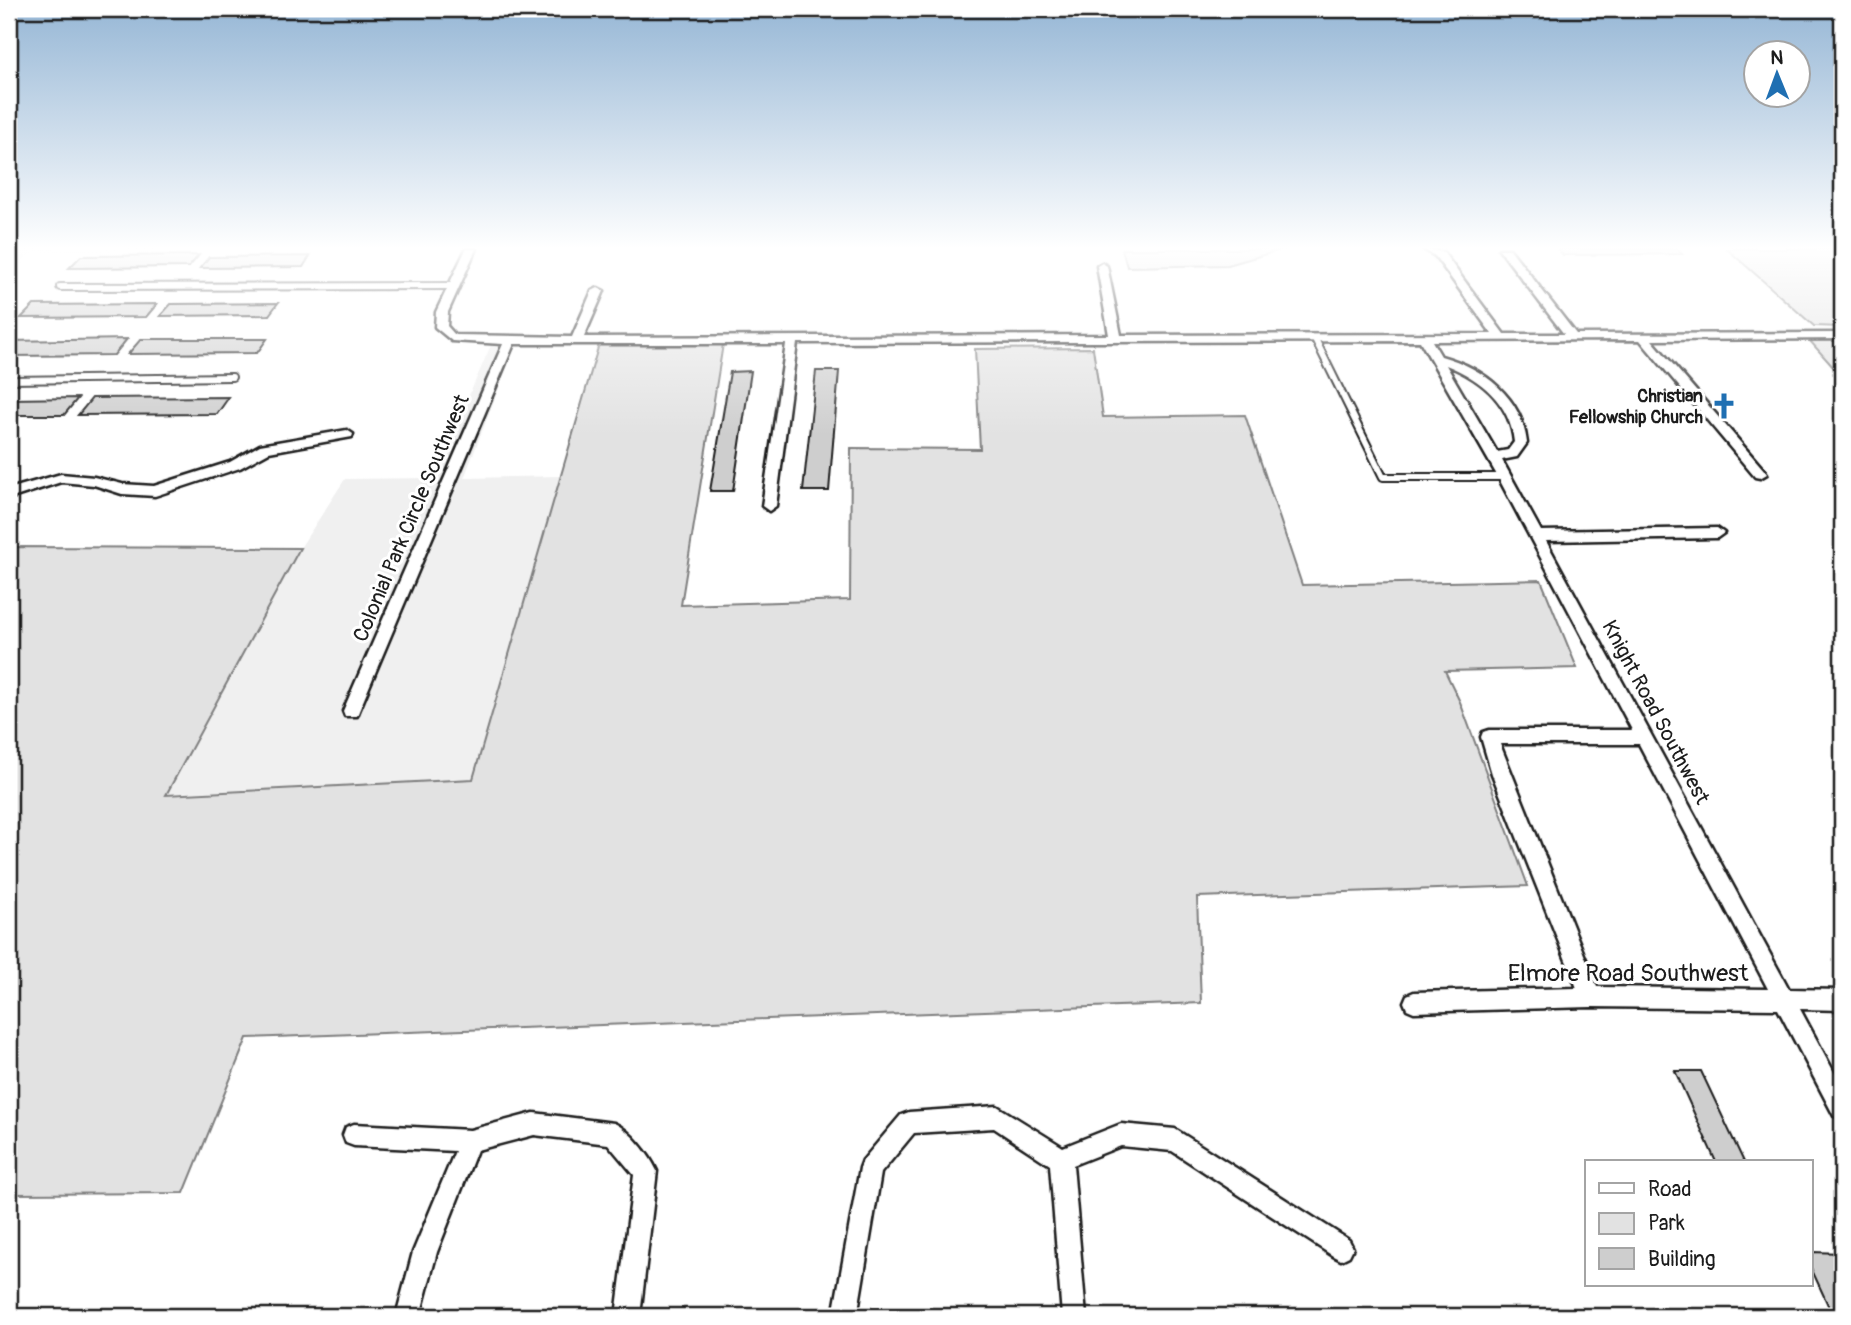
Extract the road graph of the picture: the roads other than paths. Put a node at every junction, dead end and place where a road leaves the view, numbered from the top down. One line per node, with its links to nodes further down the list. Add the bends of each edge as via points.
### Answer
1 (444, 311): 13 (street, via 441,327 452,338)
2 (589, 311): 14 (street)
3 (1111, 311): 10 (street)
4 (1481, 311): 9 (street)
5 (1552, 311): 7 (street)
6 (1842, 336): 8 (street)
7 (1573, 337): 8 (street); 9 (street)
8 (1643, 337): 21 (street)
9 (1501, 338): 12 (street)
10 (1116, 339): 11 (street); 15 (street)
11 (1315, 339): 12 (street); 22 (lane, via 1383,477)
12 (1425, 339): 16 (street, Knight Road Southwest)
13 (510, 340): 14 (street); 27 (street, Colonial Park Circle Southwest)
14 (577, 340): 15 (street)
15 (792, 340): 24 (street)
16 (1437, 359): 20 (street, Knight Road Southwest); 20 (street, via 1480,377 1517,421 1521,443 1512,454)
17 (232, 377): 18 (lane)
18 (9, 380)
19 (347, 434): 23 (street, via 265,448 235,465 155,491 61,478)
20 (1494, 457): 22 (street, Knight Road Southwest)
21 (1760, 474)
22 (1505, 477): 26 (street, Knight Road Southwest)
23 (9, 494)
24 (769, 506)
25 (1717, 533): 26 (street)
26 (1536, 536): 28 (street, Knight Road Southwest)
27 (351, 711)
28 (1643, 737): 29 (street, via 1489,737); 30 (street, Knight Road Southwest)
29 (1591, 997): 30 (street, Elmore Road Southwest); 32 (street, Elmore Road Southwest)
30 (1784, 999): 31 (street, Elmore Road Southwest); 33 (street, Knight Road Southwest)
31 (1842, 1000)
32 (1414, 1002)
33 (1842, 1108)
34 (354, 1135): 35 (street)
35 (470, 1141): 38 (street, via 425,1252); 39 (street, via 534,1124 614,1134 646,1171)
36 (1061, 1159): 37 (street, via 1121,1135 1175,1140); 40 (street, via 997,1117 909,1124 871,1168); 41 (street)
37 (1341, 1248)
38 (408, 1316)
39 (628, 1316)
40 (845, 1316)
41 (1074, 1316)

